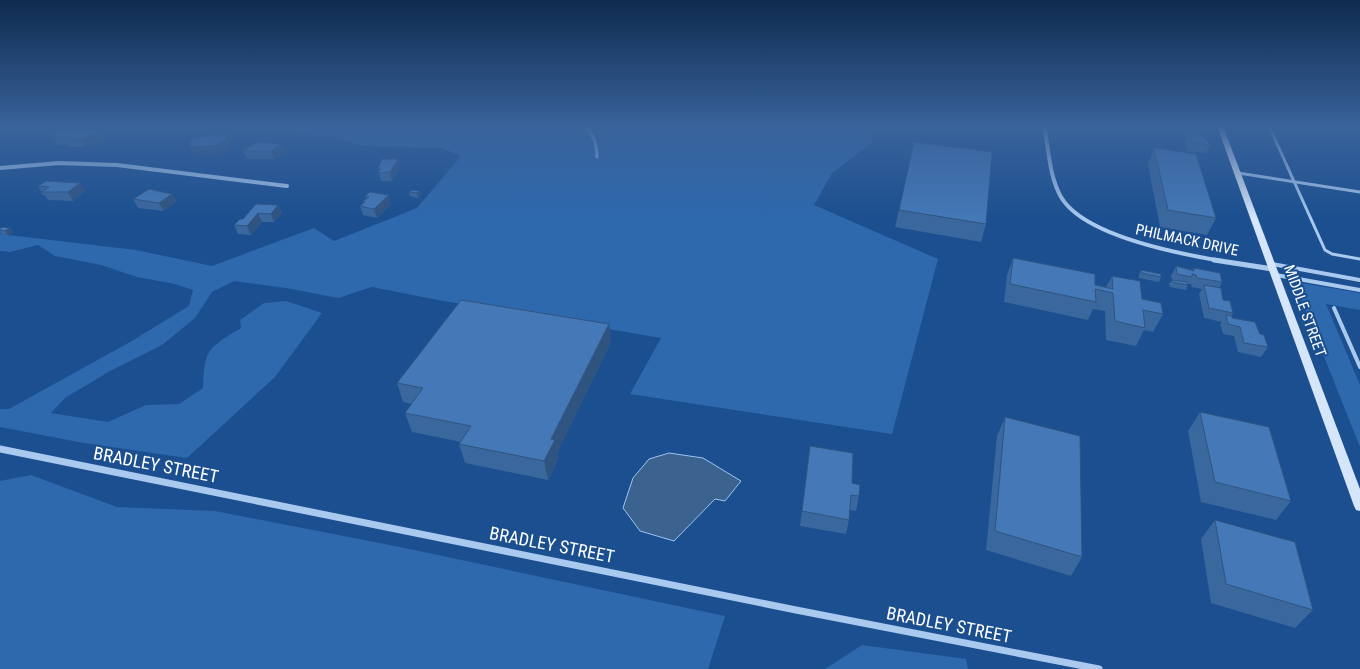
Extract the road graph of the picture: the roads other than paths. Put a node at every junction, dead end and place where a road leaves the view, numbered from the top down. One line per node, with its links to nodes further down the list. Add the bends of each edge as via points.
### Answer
1 (1051, 157): 10 (street, PHILMACK DRIVE, via 1060,195 1087,219 1116,235 1141,244)
2 (1232, 157): 5 (street, MIDDLE STREET)
3 (1283, 157): 6 (lane)
4 (0, 168): 7 (street, via 60,163 117,165)
5 (1238, 173): 6 (lane); 10 (street, MIDDLE STREET)
6 (1293, 181): 8 (lane); 9 (lane, via 1325,250)
7 (287, 186)
8 (1360, 192)
9 (1360, 259)
10 (1274, 269): 11 (lane); 12 (lane); 16 (street, MIDDLE STREET)
11 (1360, 280)
12 (1360, 290)
13 (1334, 308): 14 (lane)
14 (1360, 367)
15 (0, 449): 17 (street, BRADLEY STREET)
16 (1360, 506)
17 (1099, 669)

